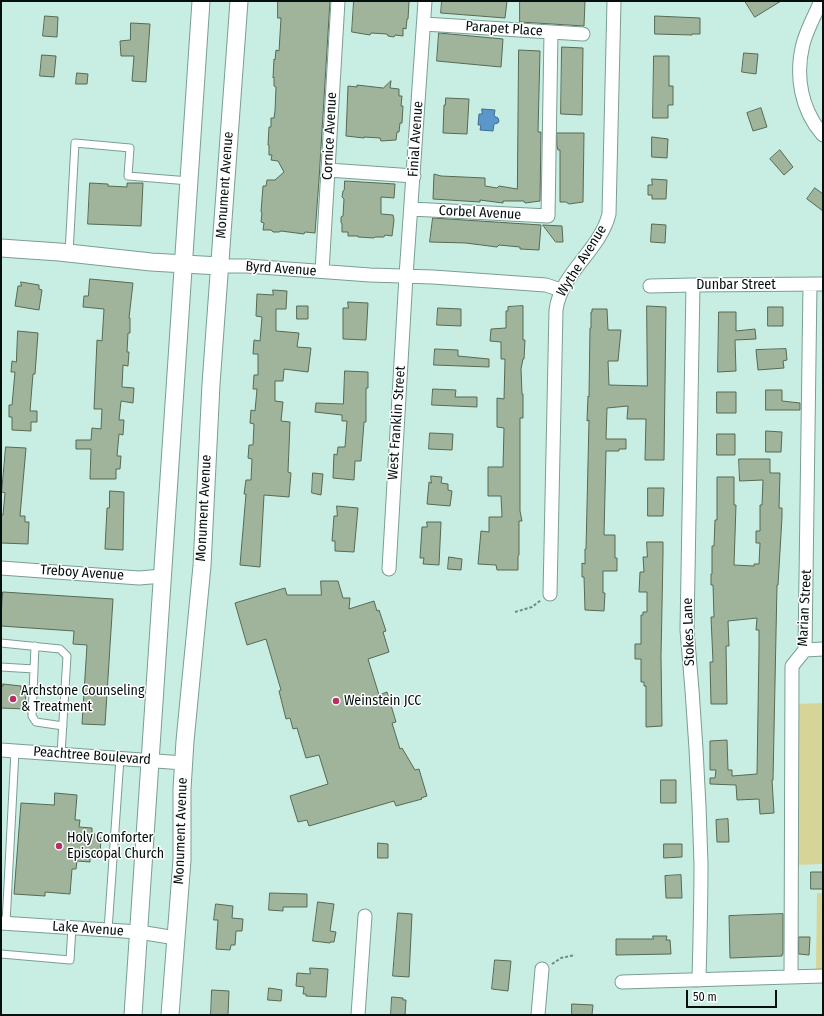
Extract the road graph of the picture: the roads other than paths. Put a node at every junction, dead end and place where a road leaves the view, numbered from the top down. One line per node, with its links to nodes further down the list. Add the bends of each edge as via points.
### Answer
1 (201, 1): 13 (street)
2 (239, 1): 18 (street, Monument Avenue)
3 (338, 1): 11 (street, Cornice Avenue)
4 (425, 1): 7 (street, Finial Avenue)
5 (614, 1): 24 (street, Wythe Avenue, via 608,214 603,232)
6 (821, 1): 10 (street, via 803,45 800,79 808,112)
7 (424, 24): 8 (street, Parapet Place); 12 (street, Finial Avenue)
8 (551, 32): 9 (street, Parapet Place); 14 (street, Corbel Avenue, via 548,216)
9 (583, 34)
10 (823, 135)
11 (328, 170): 12 (street); 19 (street, Cornice Avenue)
12 (414, 176): 14 (street, Finial Avenue)
13 (189, 181): 16 (lane, via 128,176 130,148 75,143); 17 (street)
14 (411, 209): 20 (street, Finial Avenue)
15 (1, 248): 16 (street, Byrd Avenue)
16 (69, 254): 17 (street, Byrd Avenue)
17 (184, 264): 18 (street, Byrd Avenue); 27 (street)
18 (219, 266): 19 (street, Byrd Avenue); 41 (street, Monument Avenue, via 202,566)
19 (322, 271): 20 (street, Byrd Avenue)
20 (406, 276): 24 (street, Byrd Avenue, via 546,285); 26 (street, West Franklin Street)
21 (817, 284): 22 (street, Dunbar Street); 32 (street, Marian Street)
22 (693, 285): 23 (street, Dunbar Street); 52 (street, Stokes Lane, via 687,630 700,834)
23 (650, 286)
24 (561, 290): 28 (street, Wythe Avenue, via 556,310)
25 (1, 568): 27 (street, Treboy Avenue, via 139,578)
26 (389, 569)
27 (163, 576): 40 (street)
28 (550, 594)
29 (1, 643): 30 (lane)
30 (36, 646): 34 (lane); 35 (lane, via 60,649 67,656)
31 (823, 649): 32 (street)
32 (806, 650): 51 (street, Marian Street, via 792,666)
33 (1, 667): 34 (lane)
34 (34, 670): 35 (lane, via 32,716 36,722)
35 (63, 726): 38 (lane)
36 (1, 750): 37 (street, Peachtree Boulevard)
37 (15, 751): 38 (street, Peachtree Boulevard); 43 (lane)
38 (62, 754): 39 (street, Peachtree Boulevard)
39 (120, 758): 40 (street, Peachtree Boulevard); 45 (lane)
40 (150, 760): 41 (street, Peachtree Boulevard); 46 (street)
41 (184, 762): 47 (street, Monument Avenue, via 182,860)
42 (365, 916): 56 (street)
43 (3, 923): 44 (street, Lake Avenue)
44 (72, 927): 45 (street, Lake Avenue); 48 (lane, via 70,960)
45 (108, 930): 46 (street, Lake Avenue)
46 (139, 932): 47 (street, Lake Avenue); 54 (street)
47 (176, 938): 55 (street, Monument Avenue)
48 (1, 954)
49 (542, 969): 57 (street)
50 (823, 976): 51 (street)
51 (791, 977): 52 (street)
52 (699, 980): 53 (street)
53 (622, 982)
54 (134, 1015)
55 (170, 1015)
56 (358, 1015)
57 (538, 1015)

